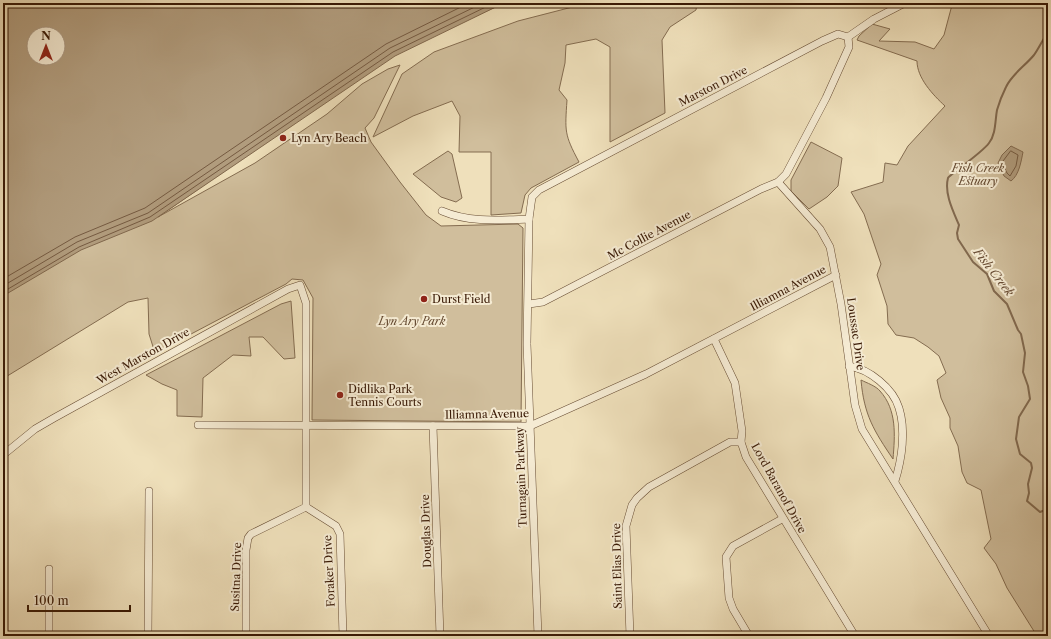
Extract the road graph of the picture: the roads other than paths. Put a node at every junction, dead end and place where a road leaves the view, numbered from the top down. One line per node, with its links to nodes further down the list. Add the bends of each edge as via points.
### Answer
1 (905, 3): 2 (street, via 874,19)
2 (848, 37): 3 (street, via 849,47 826,98 786,174); 4 (street, Marston Drive, via 838,34 822,41 542,188)
3 (778, 182): 7 (street, Loussac Drive, via 825,236 833,254); 8 (street, Mc Collie Avenue, via 543,302)
4 (532, 197): 6 (street, Turnagain Parkway)
5 (442, 211): 6 (street, via 464,219)
6 (529, 219): 8 (street, Turnagain Parkway)
7 (836, 275): 9 (street, Illiamna Avenue); 10 (street, Loussac Drive)
8 (529, 304): 14 (street, Turnagain Parkway, via 527,344)
9 (714, 339): 14 (street, Illiamna Avenue, via 618,388); 15 (street, Lord Baranof Drive, via 737,392)
10 (849, 366): 17 (street, Loussac Drive, via 855,405 862,429); 17 (street, via 870,373 897,403 901,460)
11 (198, 425): 12 (street, Illiamna Avenue)
12 (306, 426): 13 (street, Illiamna Avenue); 16 (street, West Marston Drive, via 306,303 300,285 288,289 54,418 35,429); 19 (street)
13 (433, 426): 14 (street, Illiamna Avenue); 26 (street, Douglas Drive)
14 (530, 426): 27 (street, Turnagain Parkway)
15 (741, 442): 20 (street, Lord Baranof Drive, via 746,457); 28 (street, Saint Elias Drive, via 730,442 649,487 632,505 626,526)
16 (3, 455)
17 (894, 481): 31 (street, Loussac Drive)
18 (149, 491): 23 (street)
19 (306, 507): 24 (street, Susitna Drive, via 256,531 248,538); 25 (street, Foraker Drive, via 336,526 340,534)
20 (782, 519): 29 (street, via 733,546 726,557 729,598); 30 (street, Lord Baranof Drive)
21 (49, 569): 22 (street)
22 (49, 636)
23 (148, 636)
24 (246, 636)
25 (343, 636)
26 (440, 636)
27 (538, 636)
28 (630, 636)
29 (750, 636)
30 (854, 636)
31 (989, 636)

